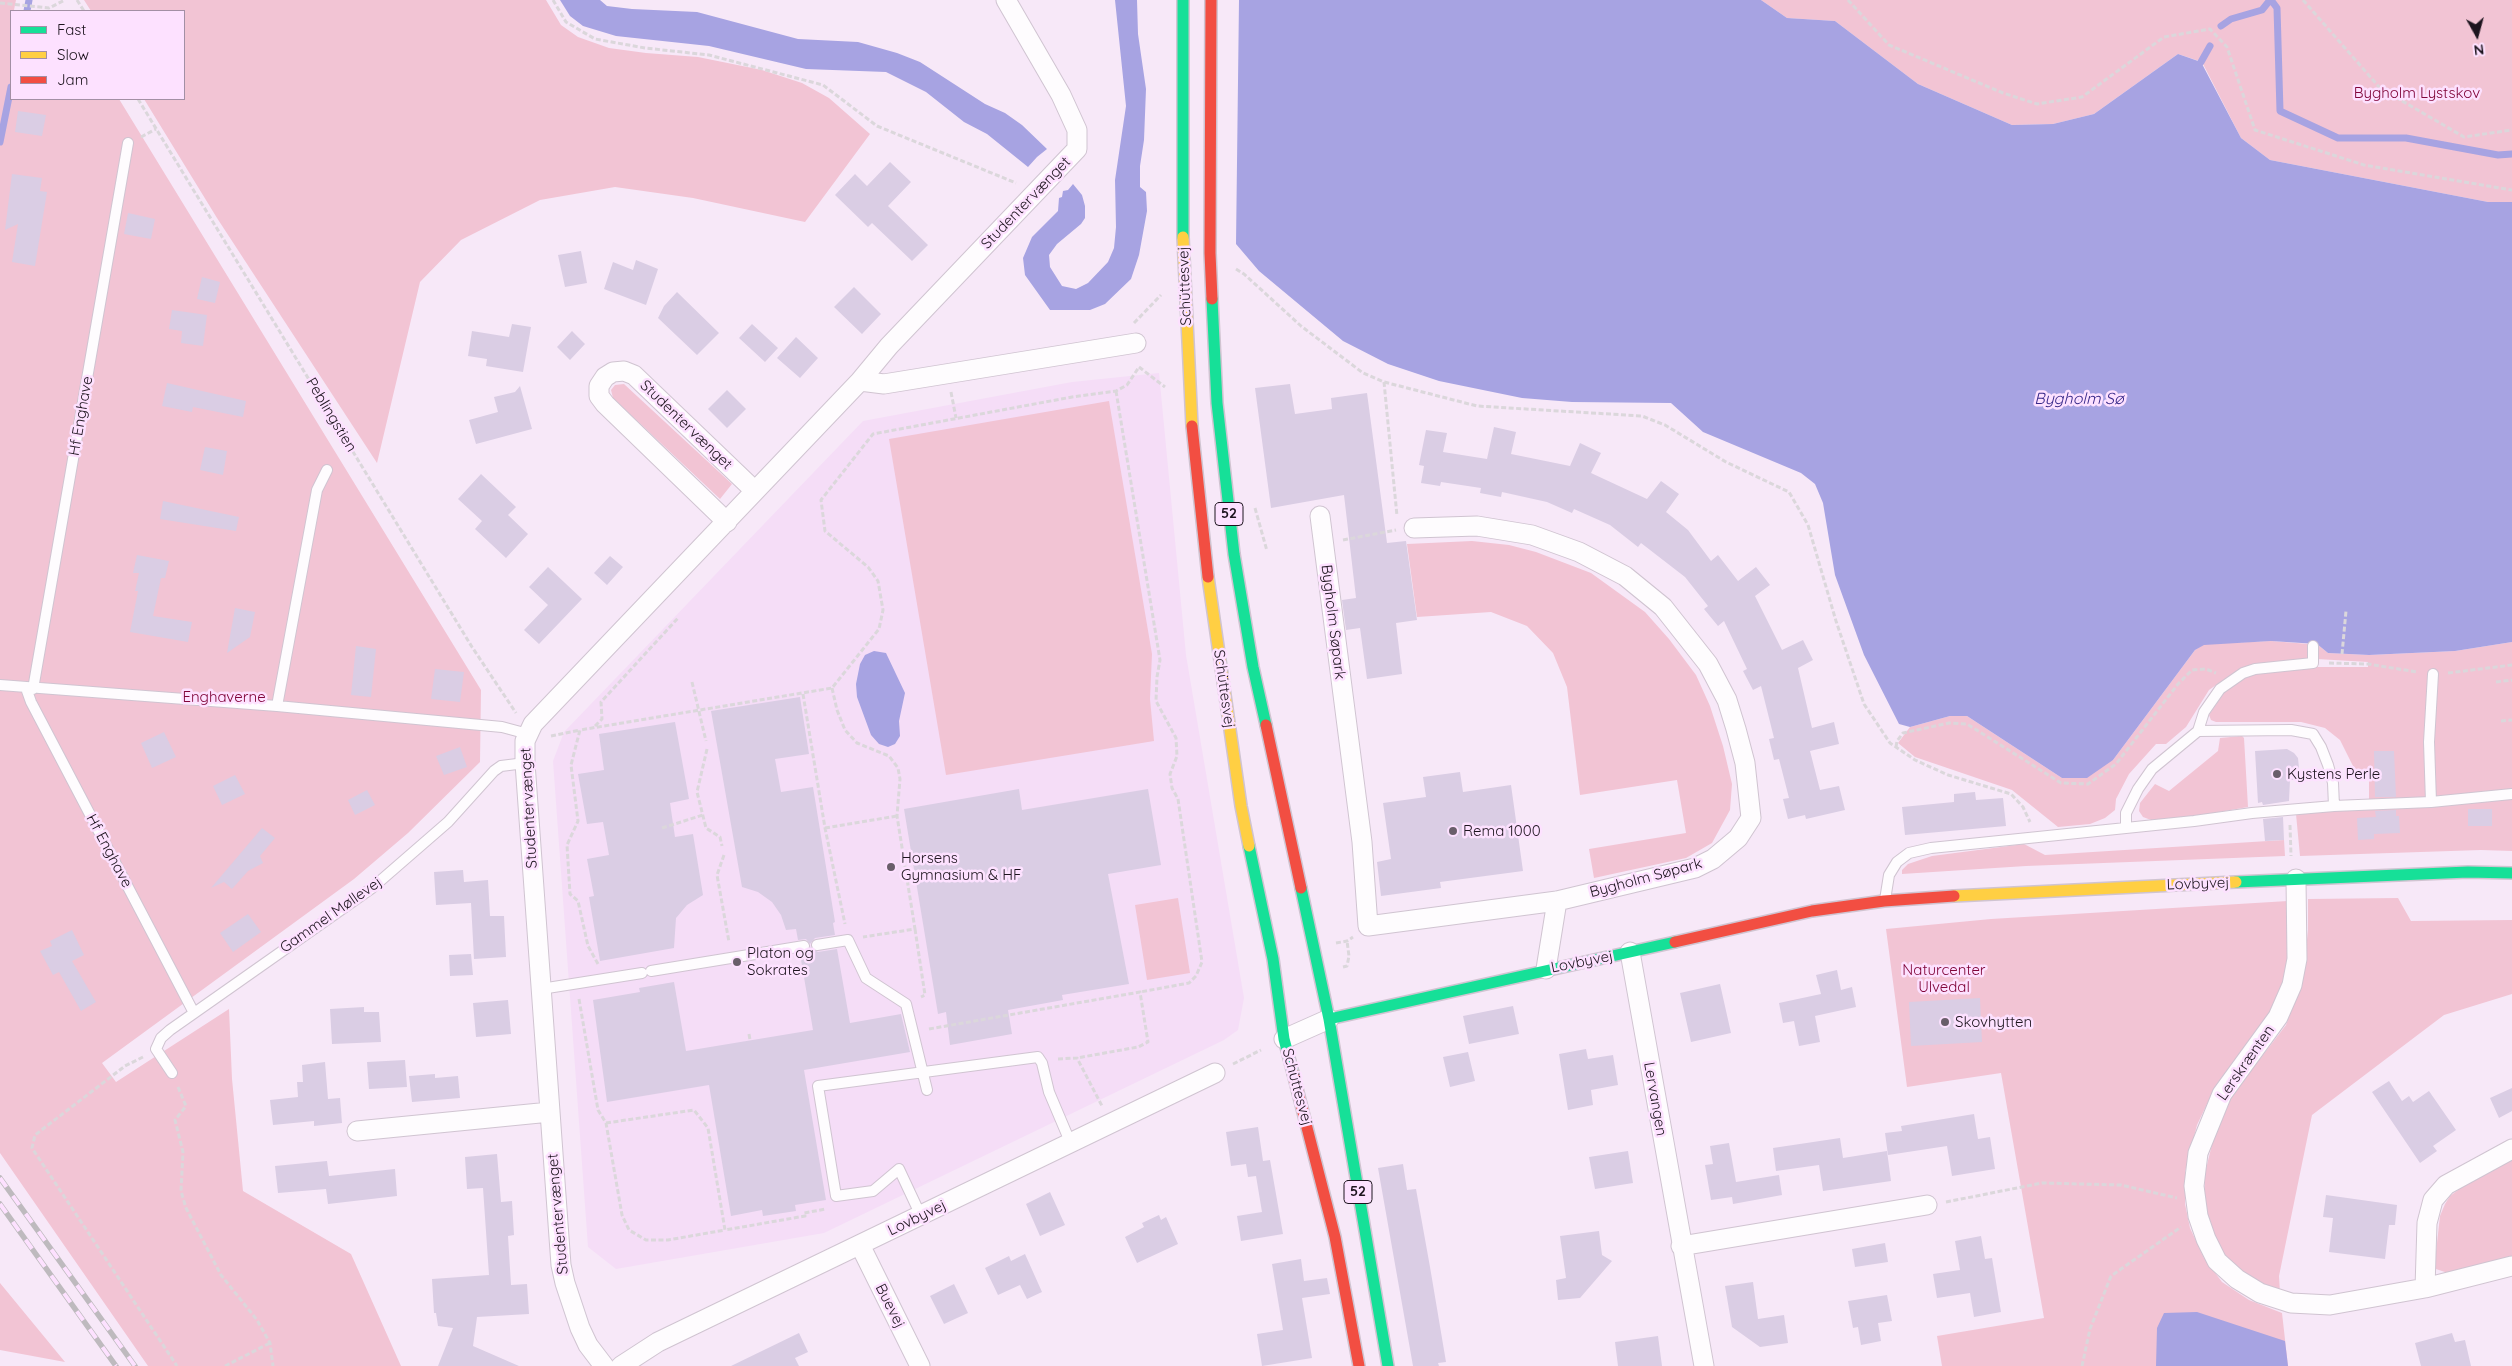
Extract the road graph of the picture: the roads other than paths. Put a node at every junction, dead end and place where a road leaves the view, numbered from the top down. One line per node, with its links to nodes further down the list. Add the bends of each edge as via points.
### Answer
1 (1006, 0): 6 (street, Studentervænget, via 1061,95 1077,130 1077,150 889,346)
2 (1183, 0): 35 (main road, Schüttesvej / 52, via 1183,246 1190,405 1206,560 1240,796 1273,959)
3 (1211, 0): 34 (main road, Schüttesvej / 52, via 1210,253 1217,403 1234,554 1253,667)
4 (128, 143): 15 (lane, Hf Enghave)
5 (1136, 343): 6 (street, via 950,387)
6 (860, 381): 8 (street, Studentervænget)
7 (328, 470): 16 (lane, via 317,490)
8 (754, 490): 10 (street, Studentervænget); 10 (street, Studentervænget, via 634,375 624,371 612,372 605,378 599,386 599,396 604,404)
9 (1320, 516): 26 (street, Bygholm Søpark, via 1362,842 1368,926)
10 (726, 522): 18 (street, Studentervænget)
11 (1406, 528): 26 (street, Bygholm Søpark, via 1477,526 1532,535 1579,552 1625,576 1663,607 1689,638 1708,664 1727,700 1745,764 1750,797 1751,818 1738,838 1713,860 1695,868)
12 (2313, 646): 17 (lane, via 2313,663 2255,669 2242,673 2220,689 2204,712)
13 (2433, 674): 21 (lane, via 2429,742)
14 (0, 685): 15 (lane)
15 (30, 688): 16 (lane); 33 (lane, Hf Enghave, via 31,702)
16 (277, 706): 18 (lane, via 502,727)
17 (2198, 731): 22 (lane, via 2291,730 2312,734 2328,765); 23 (lane, via 2152,769 2126,812)
18 (529, 733): 19 (street, Studentervænget)
19 (524, 763): 32 (street, Studentervænget); 33 (lane, Gammel Møllevej, via 494,770 448,822 372,888)
20 (2512, 794): 21 (lane)
21 (2431, 802): 22 (lane)
22 (2334, 806): 23 (lane)
23 (2126, 827): 27 (lane, via 1909,853 1897,862 1889,875)
24 (2512, 872): 25 (main road, Lovbyvej)
25 (2296, 879): 27 (main road, Lovbyvej, via 2016,891); 49 (street, Lerskrænten, via 2297,958 2292,985 2278,1017 2222,1094 2198,1153 2194,1186 2206,1238 2217,1261 2236,1280 2260,1293 2291,1303 2330,1305)
26 (1557, 901): 31 (street)
27 (1884, 901): 30 (main road, Lovbyvej, via 1812,911)
28 (817, 944): 36 (lane, via 848,940 866,978 906,1004)
29 (804, 946): 32 (lane)
30 (1630, 952): 31 (main road, Lovbyvej); 47 (street, Lervangen)
31 (1546, 969): 34 (main road, Lovbyvej)
32 (541, 989): 40 (street, Studentervænget)
33 (194, 1013): 37 (lane, Gammel Møllevej, via 161,1038 156,1049)
34 (1329, 1019): 35 (street, Lovbyvej); 54 (main road, Schüttesvej / 52)
35 (1284, 1038): 53 (main road, Schüttesvej / 52, via 1335,1236)
36 (923, 1071): 39 (lane); 42 (lane, via 1038,1057); 45 (lane, via 818,1086 836,1196 873,1191 899,1169)
37 (172, 1073)
38 (1214, 1073): 42 (street, Lovbyvej)
39 (927, 1090)
40 (550, 1112): 41 (street); 50 (street, Studentervænget, via 565,1284 588,1345)
41 (357, 1131)
42 (1071, 1144): 45 (street, Lovbyvej)
43 (2512, 1149): 49 (street, via 2446,1185 2434,1200 2427,1223)
44 (1927, 1205): 47 (street)
45 (921, 1216): 46 (street, Lovbyvej)
46 (860, 1245): 51 (street, Lovbyvej, via 658,1342); 52 (street, Buevej)
47 (1681, 1246): 55 (street, Lervangen)
48 (2512, 1266): 49 (street, Lerskrænten)
49 (2425, 1288)
50 (604, 1366)
51 (620, 1366)
52 (920, 1366)
53 (1359, 1366)
54 (1388, 1366)
55 (1704, 1366)

